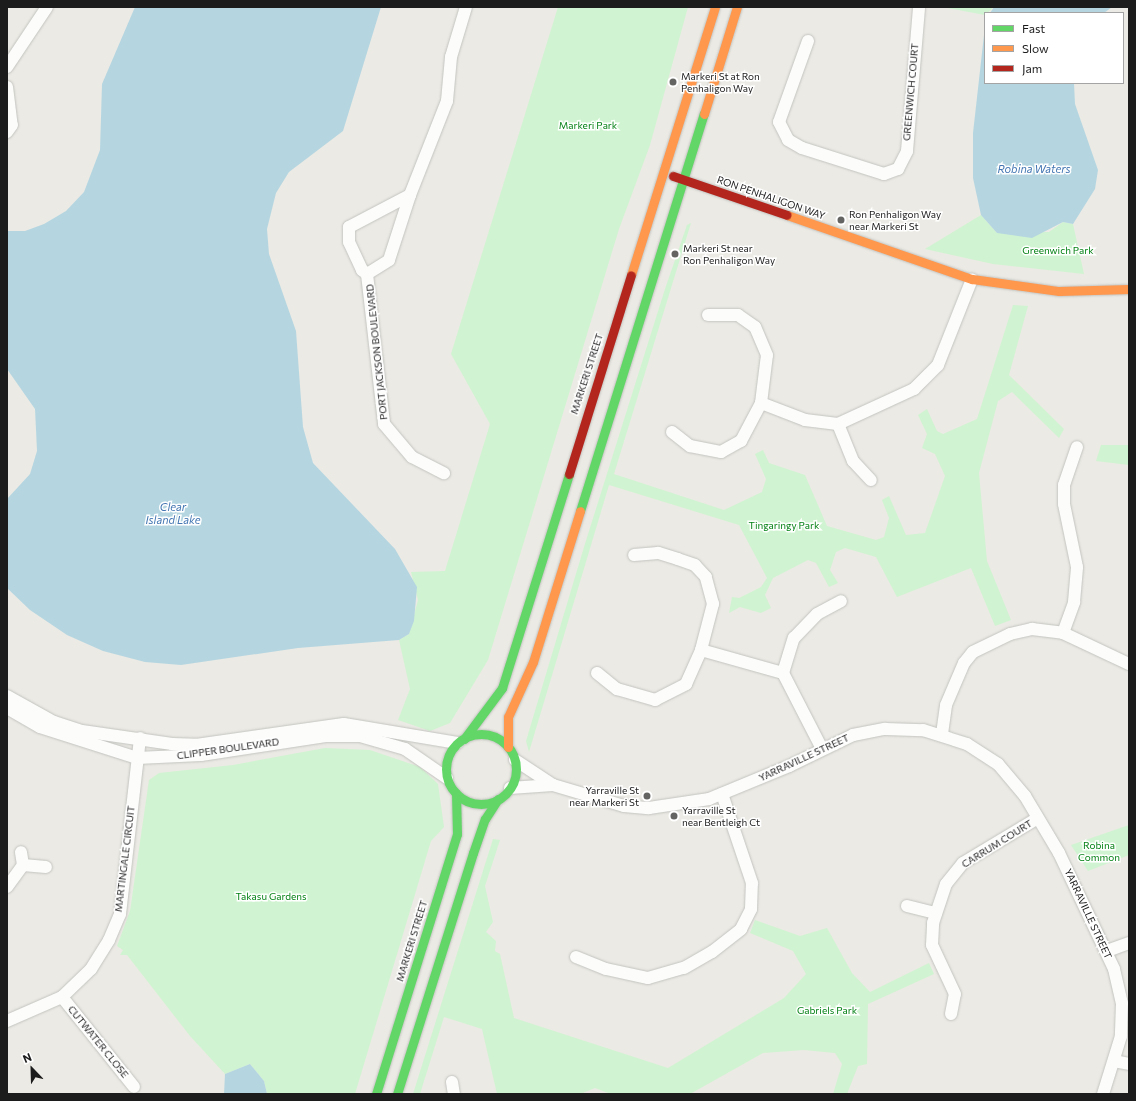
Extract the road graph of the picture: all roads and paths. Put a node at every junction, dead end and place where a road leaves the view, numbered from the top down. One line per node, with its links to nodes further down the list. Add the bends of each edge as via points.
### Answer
1 (47, 7): 7 (street)
2 (466, 7): 12 (street, PORT JACKSON BOULEVARD, via 451,57 446,101)
3 (715, 7): 10 (main road, MARKERI STREET)
4 (737, 7): 11 (main road)
5 (919, 7): 6 (street, GREENWICH COURT, via 906,151 898,168 884,174 802,148 788,140 779,122)
6 (808, 41)
7 (7, 67)
8 (7, 88): 9 (street, via 12,125)
9 (7, 132)
10 (664, 172): 11 (main road, RON PENHALIGON WAY); 34 (main road, MARKERI STREET, via 502,688)
11 (683, 179): 14 (main road, RON PENHALIGON WAY); 35 (main road, via 533,662 508,717)
12 (410, 195): 13 (street, PORT JACKSON BOULEVARD, via 389,260); 13 (street, PORT JACKSON BOULEVARD, via 349,227 349,242 362,270)
13 (367, 274): 21 (street, PORT JACKSON BOULEVARD, via 384,424 412,457)
14 (972, 279): 15 (main road, RON PENHALIGON WAY, via 1059,291); 18 (street, via 931,375 914,389)
15 (1129, 289)
16 (708, 315): 17 (street, via 738,315 755,327 767,355)
17 (761, 403): 18 (street, via 806,420); 19 (street, via 741,441 721,452 690,446)
18 (838, 424): 22 (street, via 856,465)
19 (672, 432)
20 (1077, 447): 25 (street, via 1064,485 1064,504 1077,567 1074,602)
21 (444, 473)
22 (872, 480)
23 (634, 555): 26 (street, via 658,553 678,559 695,566 706,577 713,604)
24 (841, 601): 29 (street, via 817,614 794,638)
25 (1063, 633): 27 (street); 32 (street, via 1032,629 1004,637 974,652 958,673 946,705)
26 (701, 650): 28 (street, via 686,684 677,692 655,700 617,690); 29 (street)
27 (1129, 664)
28 (597, 673)
29 (783, 673): 36 (street)
30 (7, 696): 33 (street, CLIPPER BOULEVARD, via 69,728 99,735)
31 (7, 708): 37 (street, CLIPPER BOULEVARD, via 40,727)
32 (942, 734): 36 (street, YARRAVILLE STREET, via 885,729 853,735); 45 (street, YARRAVILLE STREET, via 967,744 998,764)
33 (140, 738): 34 (street, CLIPPER BOULEVARD, via 196,745 344,724); 37 (street, MARTINGALE CIRCUIT)
34 (460, 741): 35 (main road, via 483,734 492,736); 39 (main road, via 447,759)
35 (508, 747): 38 (main road)
36 (822, 749): 43 (street, YARRAVILLE STREET)
37 (137, 758): 39 (street, CLIPPER BOULEVARD, via 201,755 326,736 360,736 405,749); 55 (street, MARTINGALE CIRCUIT, via 120,914 109,940 91,969)
38 (515, 760): 40 (street, YARRAVILLE STREET); 41 (main road, via 516,774)
39 (447, 778): 42 (main road)
40 (553, 785): 41 (street); 43 (street, YARRAVILLE STREET, via 624,806 649,808)
41 (510, 788): 44 (main road)
42 (456, 793): 44 (main road, via 476,803); 61 (main road, MARKERI STREET, via 457,834)
43 (722, 794): 54 (street, via 752,883 751,909 741,929 712,952 684,968 648,978 606,969)
44 (498, 799): 62 (main road, via 485,818 473,853)
45 (1038, 818): 51 (street, CARRUM COURT, via 963,863 946,884); 53 (street, YARRAVILLE STREET, via 1059,853)
46 (21, 852): 47 (street)
47 (23, 865): 48 (street); 49 (street)
48 (46, 867)
49 (7, 887)
50 (907, 906): 51 (street)
51 (936, 913): 56 (street, CARRUM COURT, via 932,945 955,994)
52 (1129, 943): 53 (street)
53 (1107, 951): 58 (street, YARRAVILLE STREET, via 1122,1003 1121,1036)
54 (576, 957)
55 (62, 997): 57 (street, MARTINGALE CIRCUIT); 60 (street, CUTWATER CLOSE)
56 (951, 1014)
57 (7, 1021)
58 (1114, 1061): 59 (street); 63 (street, YARRAVILLE STREET)
59 (1129, 1064)
60 (134, 1088)
61 (376, 1094)
62 (397, 1094)
63 (1103, 1094)

